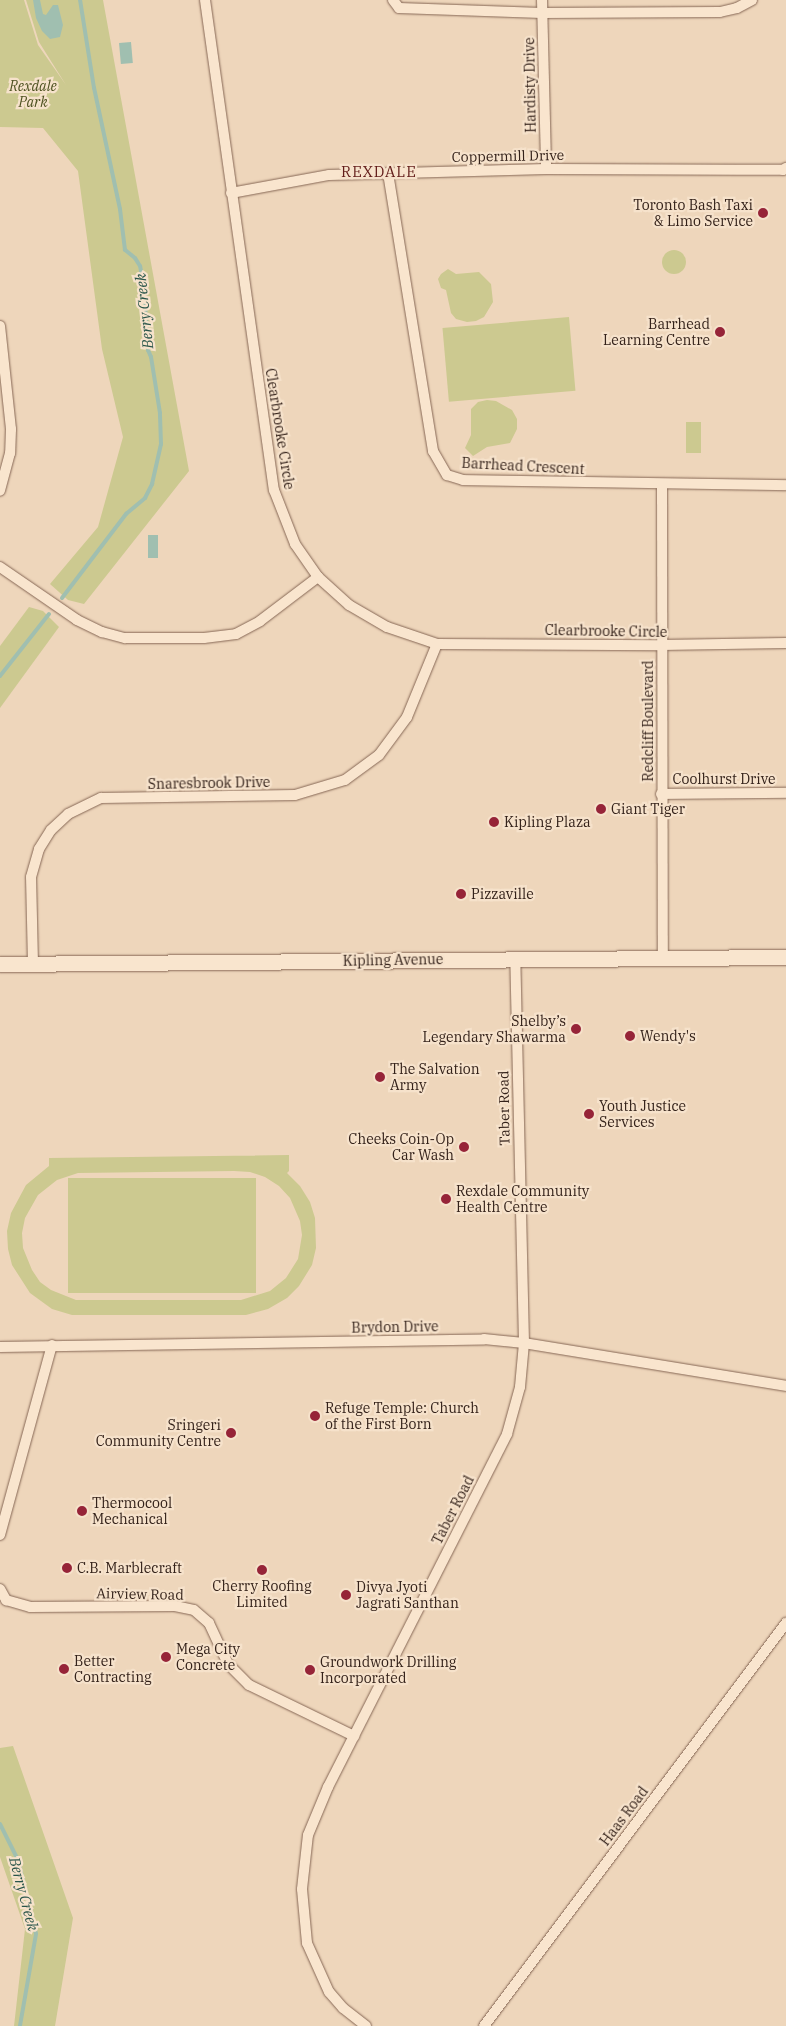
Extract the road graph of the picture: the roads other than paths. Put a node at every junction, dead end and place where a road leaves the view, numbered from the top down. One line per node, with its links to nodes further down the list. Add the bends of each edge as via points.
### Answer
1 (205, 0): 9 (street, Clearbrooke Circle)
2 (393, 0): 5 (street, via 399,8)
3 (542, 0): 5 (street, Hardisty Drive)
4 (752, 0): 5 (street, via 720,12)
5 (542, 13): 6 (street, Hardisty Drive)
6 (546, 169): 7 (street, Coppermill Drive); 8 (street, Coppermill Drive)
7 (785, 172)
8 (388, 173): 9 (street, Coppermill Drive, via 329,174); 11 (street, Barrhead Crescent, via 433,451 447,475 464,480)
9 (231, 193): 15 (street, Clearbrooke Circle, via 274,490 295,544)
10 (0, 326): 13 (street, via 11,429 10,453)
11 (662, 485): 12 (street, Barrhead Crescent); 18 (street, Redcliff Boulevard)
12 (786, 485)
13 (0, 491)
14 (0, 567): 15 (street, via 78,620 102,632 125,638 204,638 236,634 260,621)
15 (318, 577): 17 (street, Clearbrooke Circle, via 348,605 387,627)
16 (786, 643): 18 (street, Clearbrooke Circle)
17 (436, 644): 18 (street, Clearbrooke Circle); 25 (street, Snaresbrook Drive, via 408,717 379,755 345,780 295,795 101,798 68,814 51,830 39,850 31,877)
18 (661, 646): 20 (street, Redcliff Boulevard)
19 (786, 793): 20 (street, Coolhurst Drive)
20 (661, 794): 22 (street, Redcliff Boulevard)
21 (786, 957): 22 (main road, Kipling Avenue)
22 (663, 958): 23 (main road, Kipling Avenue)
23 (515, 959): 25 (main road, Kipling Avenue); 26 (street, Taber Road)
24 (0, 964): 25 (main road, Kipling Avenue)
25 (33, 964)
26 (524, 1343): 27 (street, Brydon Drive, via 484,1339); 29 (street, Brydon Drive); 33 (street, Taber Road, via 520,1387 507,1434)
27 (52, 1346): 28 (street, Brydon Drive); 30 (street)
28 (0, 1347)
29 (786, 1386)
30 (0, 1536)
31 (0, 1589): 33 (street, Airview Road, via 6,1600 30,1607 176,1606 194,1610 208,1622 228,1664 249,1685)
32 (786, 1623): 35 (street, Haas Road)
33 (354, 1736): 34 (street, Taber Road, via 308,1835 302,1888 307,1943 329,1992)
34 (366, 2026)
35 (484, 2026)

